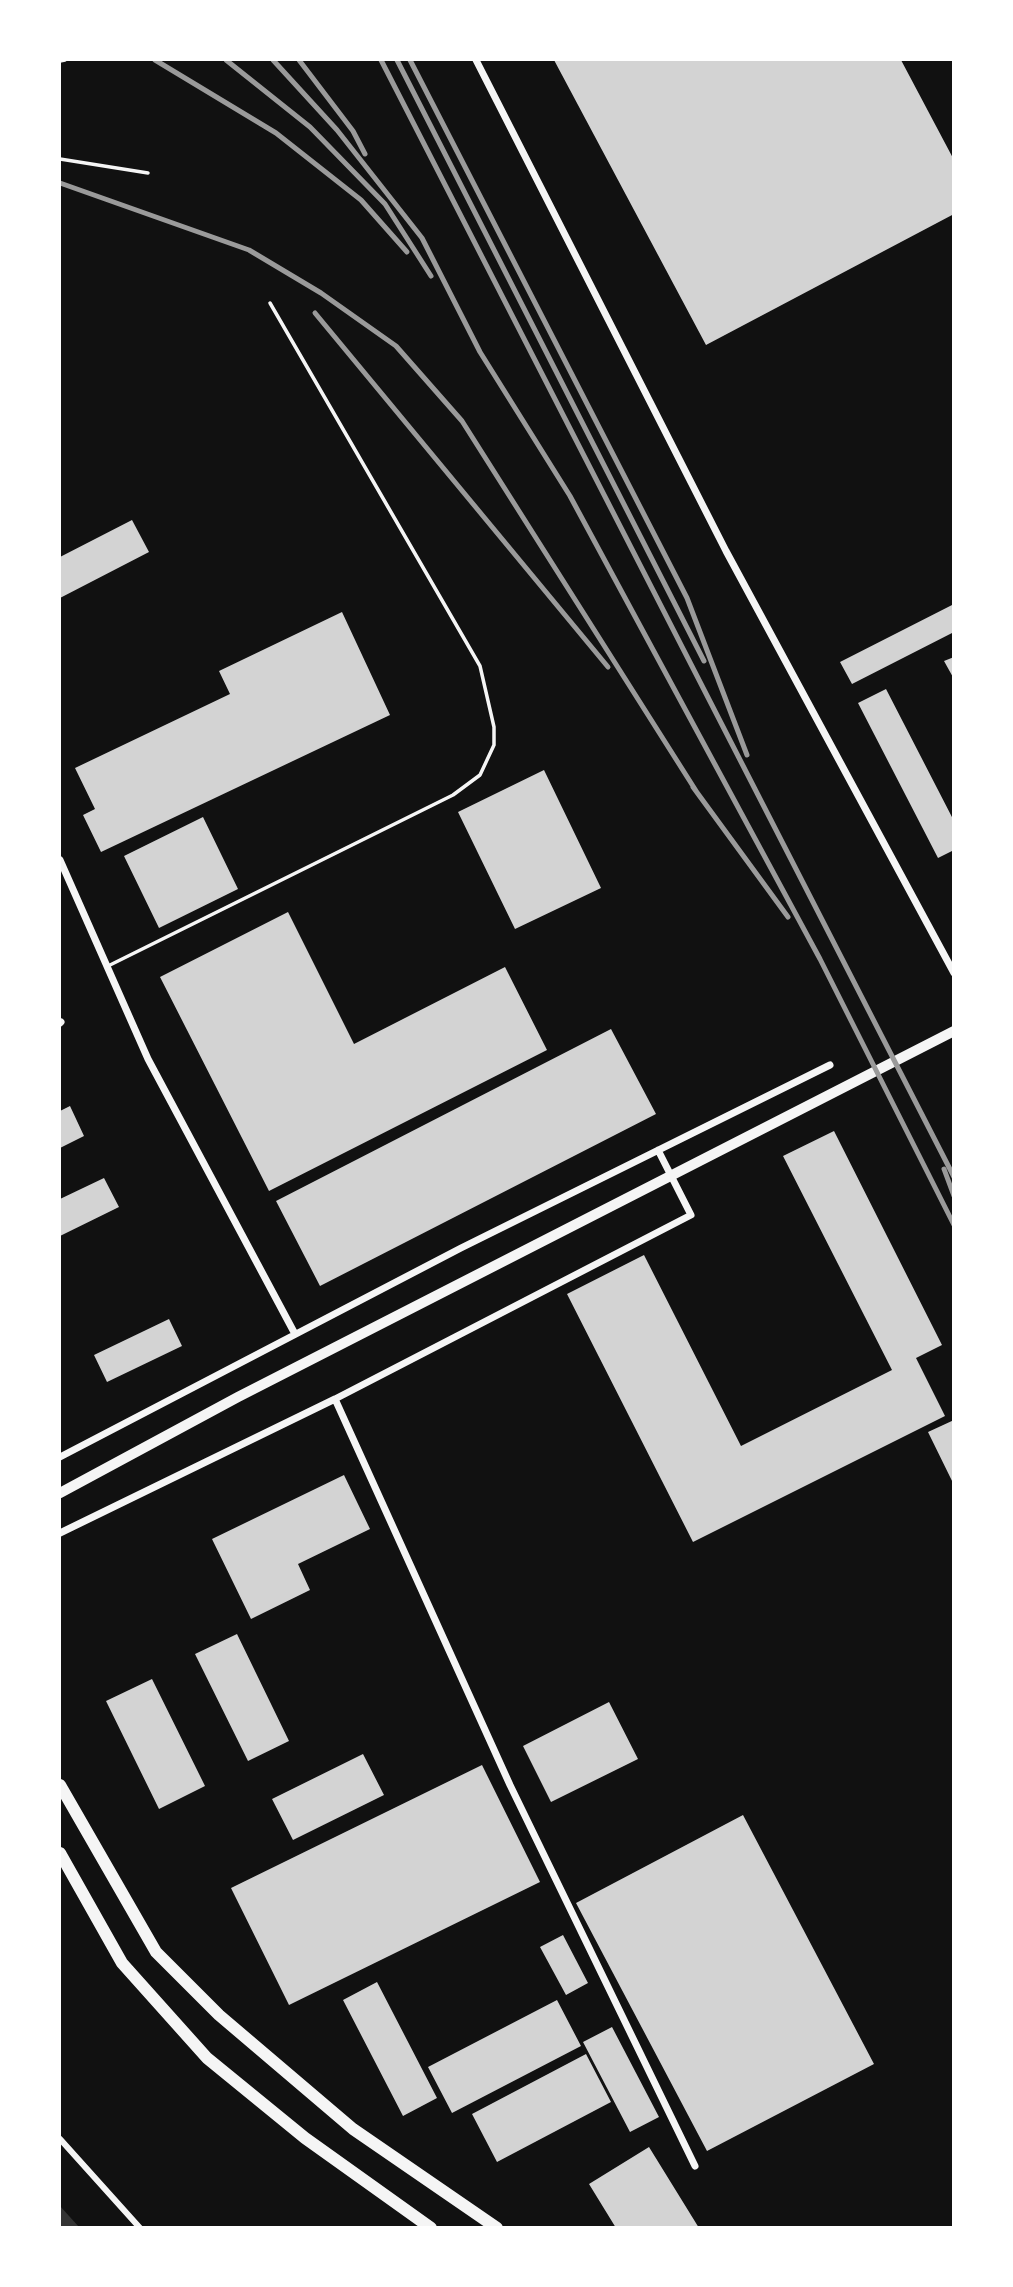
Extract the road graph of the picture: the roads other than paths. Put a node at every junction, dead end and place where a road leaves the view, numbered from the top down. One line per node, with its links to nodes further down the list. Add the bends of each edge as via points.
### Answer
1 (65, 60): 3 (lane)
2 (477, 60): 9 (street, via 726,551)
3 (60, 61)
4 (60, 159): 5 (lane)
5 (148, 173)
6 (270, 303): 8 (lane, via 480,666 494,745 480,775 453,795)
7 (60, 860): 8 (street)
8 (108, 966): 13 (street, via 148,1059)
9 (954, 973)
10 (954, 1031): 16 (main road, via 238,1397)
11 (830, 1065): 12 (street)
12 (657, 1150): 13 (street); 14 (street, via 691,1215)
13 (295, 1334): 15 (street)
14 (335, 1399): 17 (street); 21 (street, via 510,1785)
15 (60, 1457)
16 (60, 1493)
17 (60, 1532)
18 (60, 1785): 24 (highway, via 156,1952 219,2015 353,2129)
19 (60, 1853): 23 (highway, via 122,1964 207,2058 305,2138)
20 (60, 2139): 22 (street)
21 (695, 2166)
22 (140, 2228)
23 (431, 2228)
24 (497, 2228)

